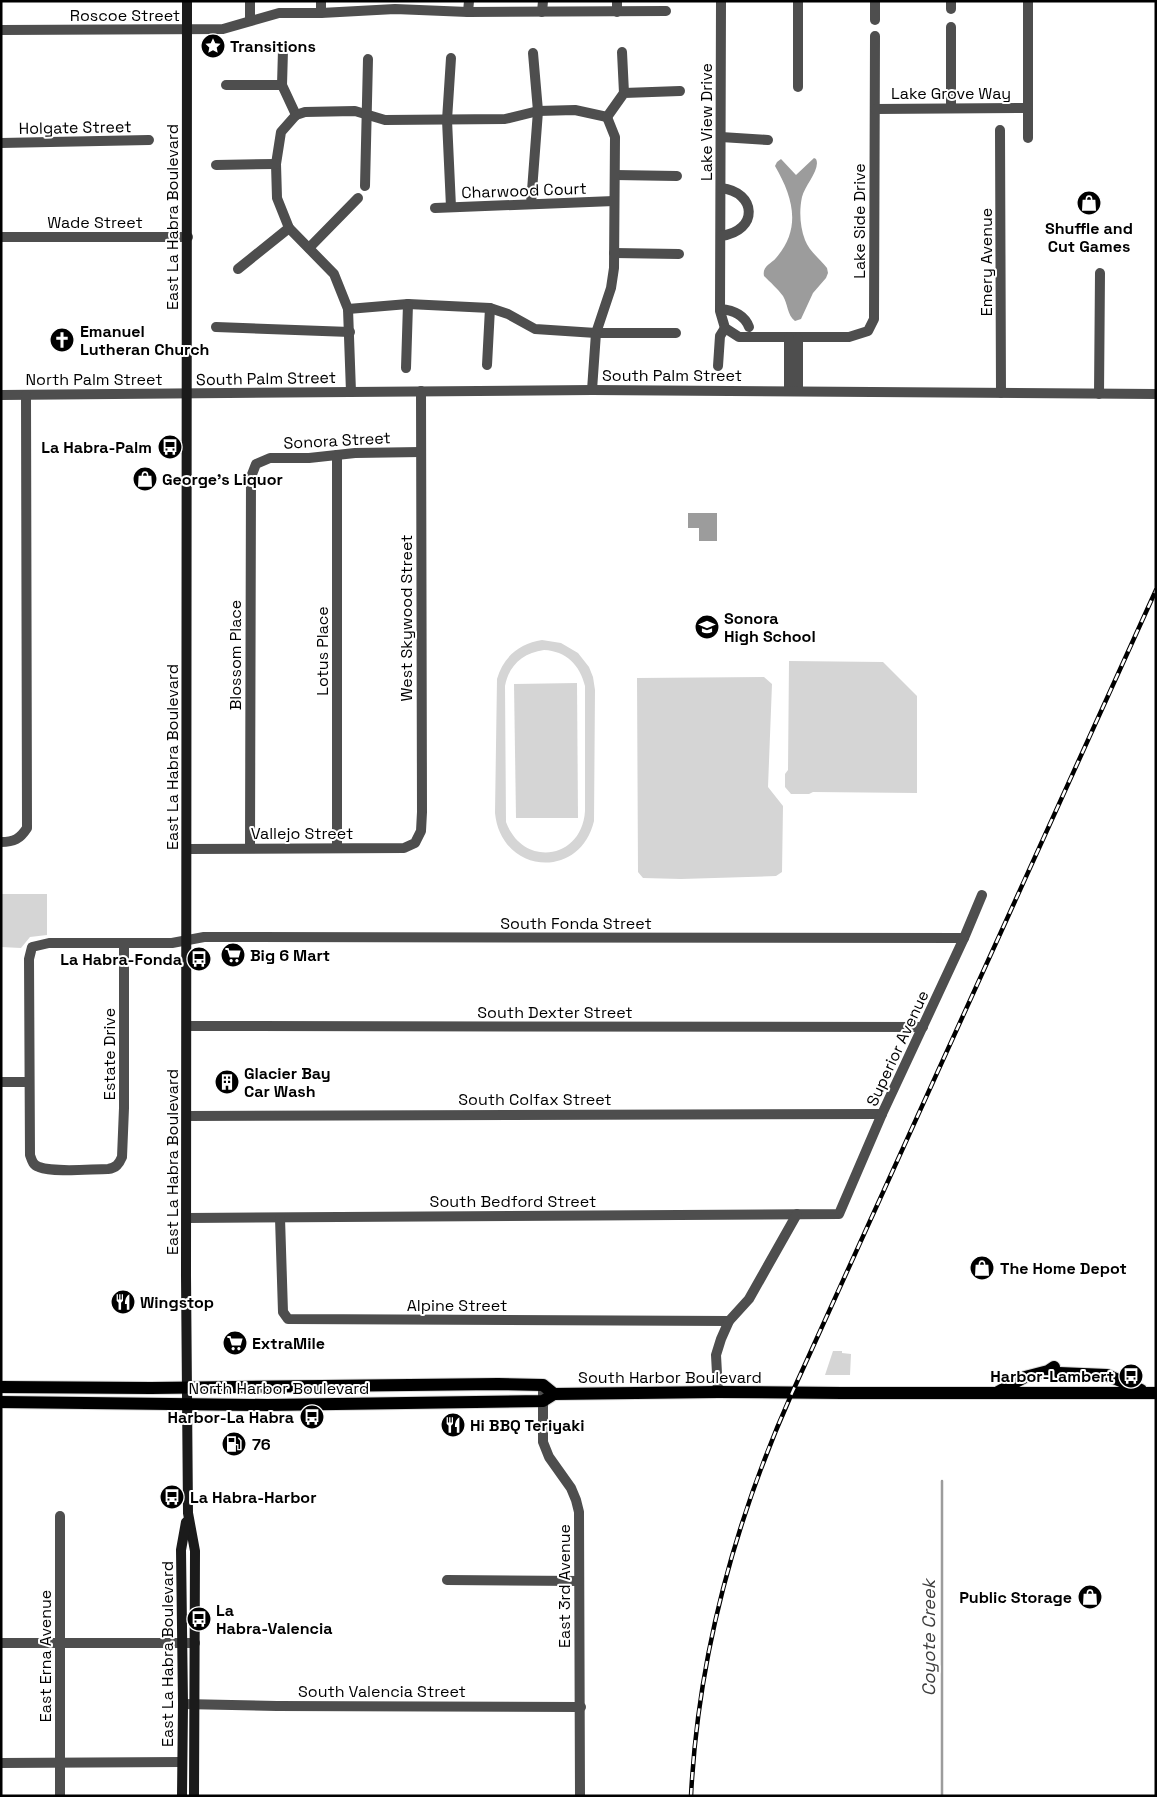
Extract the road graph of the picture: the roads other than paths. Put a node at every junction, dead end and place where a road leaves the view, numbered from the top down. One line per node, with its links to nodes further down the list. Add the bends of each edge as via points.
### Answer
1 (187, 1): 18 (main road, East La Habra Boulevard)
2 (250, 1): 15 (street)
3 (321, 1): 13 (street)
4 (721, 1): 39 (street, Lake View Drive)
5 (798, 1): 27 (street)
6 (875, 1): 14 (street)
7 (1028, 1): 31 (street)
8 (396, 5): 9 (street, Roscoe Street); 13 (street, Roscoe Street)
9 (468, 6): 10 (street, Roscoe Street)
10 (542, 6): 11 (street, Roscoe Street)
11 (617, 7): 12 (street, Roscoe Street)
12 (666, 11)
13 (321, 13): 15 (street, Roscoe Street, via 279,14)
14 (875, 20)
15 (250, 21): 18 (street, Roscoe Street, via 223,29)
16 (950, 27): 30 (street)
17 (1, 30): 18 (street, Roscoe Street)
18 (188, 30): 57 (main road, East La Habra Boulevard)
19 (875, 36): 32 (street, Lake Side Drive)
20 (283, 50): 26 (street)
21 (622, 52): 29 (street)
22 (533, 53): 33 (street)
23 (451, 58): 37 (street)
24 (368, 59): 35 (street)
25 (226, 85): 26 (street)
26 (282, 85): 34 (street)
27 (798, 87)
28 (680, 91): 29 (street)
29 (624, 93): 36 (street)
30 (951, 108): 31 (street, Lake Grove Way); 32 (street, Lake Grove Way)
31 (1028, 108): 40 (street)
32 (875, 109): 74 (street, Lake Side Drive, via 874,319 868,331 849,337)
33 (538, 111): 36 (street, via 575,110); 37 (street, via 505,119); 52 (street)
34 (296, 115): 35 (street, via 355,111); 44 (street, via 281,132)
35 (366, 115): 37 (street, via 384,120); 48 (street)
36 (607, 117): 46 (street, via 615,137)
37 (447, 120): 54 (street)
38 (1000, 130): 82 (street, Emery Avenue)
39 (721, 138): 42 (street); 49 (street, Lake View Drive)
40 (1028, 138)
41 (149, 140): 43 (street, Holgate Street)
42 (768, 140)
43 (1, 143)
44 (276, 164): 45 (street); 55 (street, via 277,198)
45 (216, 165)
46 (615, 175): 47 (street); 51 (street)
47 (677, 176)
48 (364, 186)
49 (721, 188): 58 (street, Lake View Drive); 58 (street, via 742,196 749,214 746,225)
50 (358, 198): 59 (street)
51 (614, 201): 52 (street, Charwood Court); 60 (street)
52 (530, 204): 54 (street, Charwood Court)
53 (435, 208): 54 (street, Charwood Court)
54 (451, 208)
55 (289, 228): 59 (street); 62 (street)
56 (1, 237): 57 (street, Wade Street)
57 (188, 237): 83 (main road, East La Habra Boulevard)
58 (721, 240): 67 (street, Lake View Drive)
59 (309, 248): 66 (street, via 334,274)
60 (614, 253): 61 (street); 73 (street, via 611,288)
61 (679, 254)
62 (238, 269)
63 (1100, 274): 84 (street)
64 (408, 304): 65 (street); 66 (street); 77 (street)
65 (490, 308): 73 (street, via 534,329); 75 (street)
66 (348, 309): 71 (street)
67 (720, 309): 69 (street, via 735,312); 70 (street, Lake View Drive)
68 (216, 327): 71 (street)
69 (749, 327)
70 (724, 328): 74 (street, via 739,337); 76 (street, via 720,336)
71 (350, 332): 81 (street)
72 (676, 332): 73 (street)
73 (596, 333): 78 (street)
74 (793, 338): 80 (street)
75 (487, 365)
76 (718, 366)
77 (406, 368)
78 (592, 390): 79 (street, South Palm Street); 80 (street, South Palm Street)
79 (421, 391): 81 (street, South Palm Street); 88 (street, West Skywood Street)
80 (794, 391): 82 (street, South Palm Street)
81 (351, 392): 83 (street, South Palm Street)
82 (1001, 393): 84 (street, South Palm Street)
83 (187, 394): 87 (street, North Palm Street); 95 (main road, East La Habra Boulevard)
84 (1099, 394): 85 (street, South Palm Street)
85 (1156, 394)
86 (1, 395): 87 (street, North Palm Street)
87 (26, 395): 91 (street, via 27,828 21,838)
88 (421, 452): 89 (street, Sonora Street); 92 (street, West Skywood Street, via 422,812 421,831)
89 (337, 455): 90 (street, Sonora Street, via 270,458); 94 (street, Lotus Place)
90 (256, 464): 93 (street, Blossom Place, via 251,477)
91 (1, 842)
92 (415, 843): 94 (street, Vallejo Street, via 404,848)
93 (250, 848): 94 (street, Vallejo Street); 95 (street, Vallejo Street)
94 (336, 848)
95 (188, 849): 98 (main road, East La Habra Boulevard)
96 (982, 895): 97 (street, Superior Avenue)
97 (964, 938): 98 (street, South Fonda Street, via 204,937); 101 (street, Superior Avenue)
98 (188, 940): 99 (street, South Fonda Street); 100 (main road, East La Habra Boulevard)
99 (124, 942): 103 (street, South Fonda Street, via 49,942 32,947 29,959); 103 (street, Estate Drive, via 123,1148 119,1164 108,1169 49,1169 33,1164 30,1156)
100 (187, 1026): 101 (street, South Dexter Street); 105 (main road, East La Habra Boulevard)
101 (923, 1027): 104 (street, Superior Avenue)
102 (1, 1082): 103 (street)
103 (28, 1082)
104 (882, 1114): 105 (street, South Colfax Street); 107 (street, Superior Avenue)
105 (187, 1116): 108 (main road, East La Habra Boulevard)
106 (797, 1214): 107 (street, South Bedford Street); 109 (street, South Bedford Street); 110 (street, via 749,1299)
107 (839, 1214)
108 (187, 1218): 109 (street, South Bedford Street); 113 (main road, East La Habra Boulevard)
109 (280, 1218): 110 (street, Alpine Street, via 283,1312 288,1319)
110 (728, 1321): 114 (street, via 716,1355)
111 (543, 1385): 113 (main road); 117 (main road); 118 (street, East 3rd Avenue)
112 (1, 1387): 113 (main road, North Harbor Boulevard)
113 (188, 1387): 120 (main road, East La Habra Boulevard)
114 (718, 1392): 115 (main road, South Harbor Boulevard); 117 (main road, South Harbor Boulevard)
115 (996, 1393): 116 (main road, South Harbor Boulevard); 116 (main road, via 1025,1377 1057,1370 1107,1375)
116 (1150, 1393)
117 (554, 1394): 118 (main road)
118 (543, 1401): 120 (main road, North Harbor Boulevard); 124 (street, East 3rd Avenue, via 543,1442 576,1500 579,1512)
119 (1, 1402): 120 (main road, North Harbor Boulevard)
120 (188, 1405): 121 (main road, East La Habra Boulevard)
121 (188, 1513): 127 (main road, East La Habra Boulevard, via 181,1550); 128 (main road, East La Habra Boulevard, via 195,1551)
122 (60, 1516): 126 (street, East Erna Avenue)
123 (447, 1580): 124 (street)
124 (579, 1581): 131 (street, East 3rd Avenue)
125 (1, 1643): 126 (street)
126 (60, 1643): 127 (street); 134 (street, East Erna Avenue)
127 (182, 1643): 128 (street); 129 (main road, East La Habra Boulevard)
128 (195, 1643): 130 (main road, East La Habra Boulevard)
129 (183, 1704): 130 (street, South Valencia Street); 132 (main road, East La Habra Boulevard)
130 (194, 1704): 131 (street, South Valencia Street); 137 (main road, East La Habra Boulevard)
131 (581, 1706): 138 (street, East 3rd Avenue)
132 (182, 1762): 134 (street); 136 (main road, East La Habra Boulevard)
133 (1, 1763): 134 (street)
134 (60, 1763): 135 (street, East Erna Avenue)
135 (60, 1796)
136 (182, 1796)
137 (194, 1796)
138 (580, 1796)

